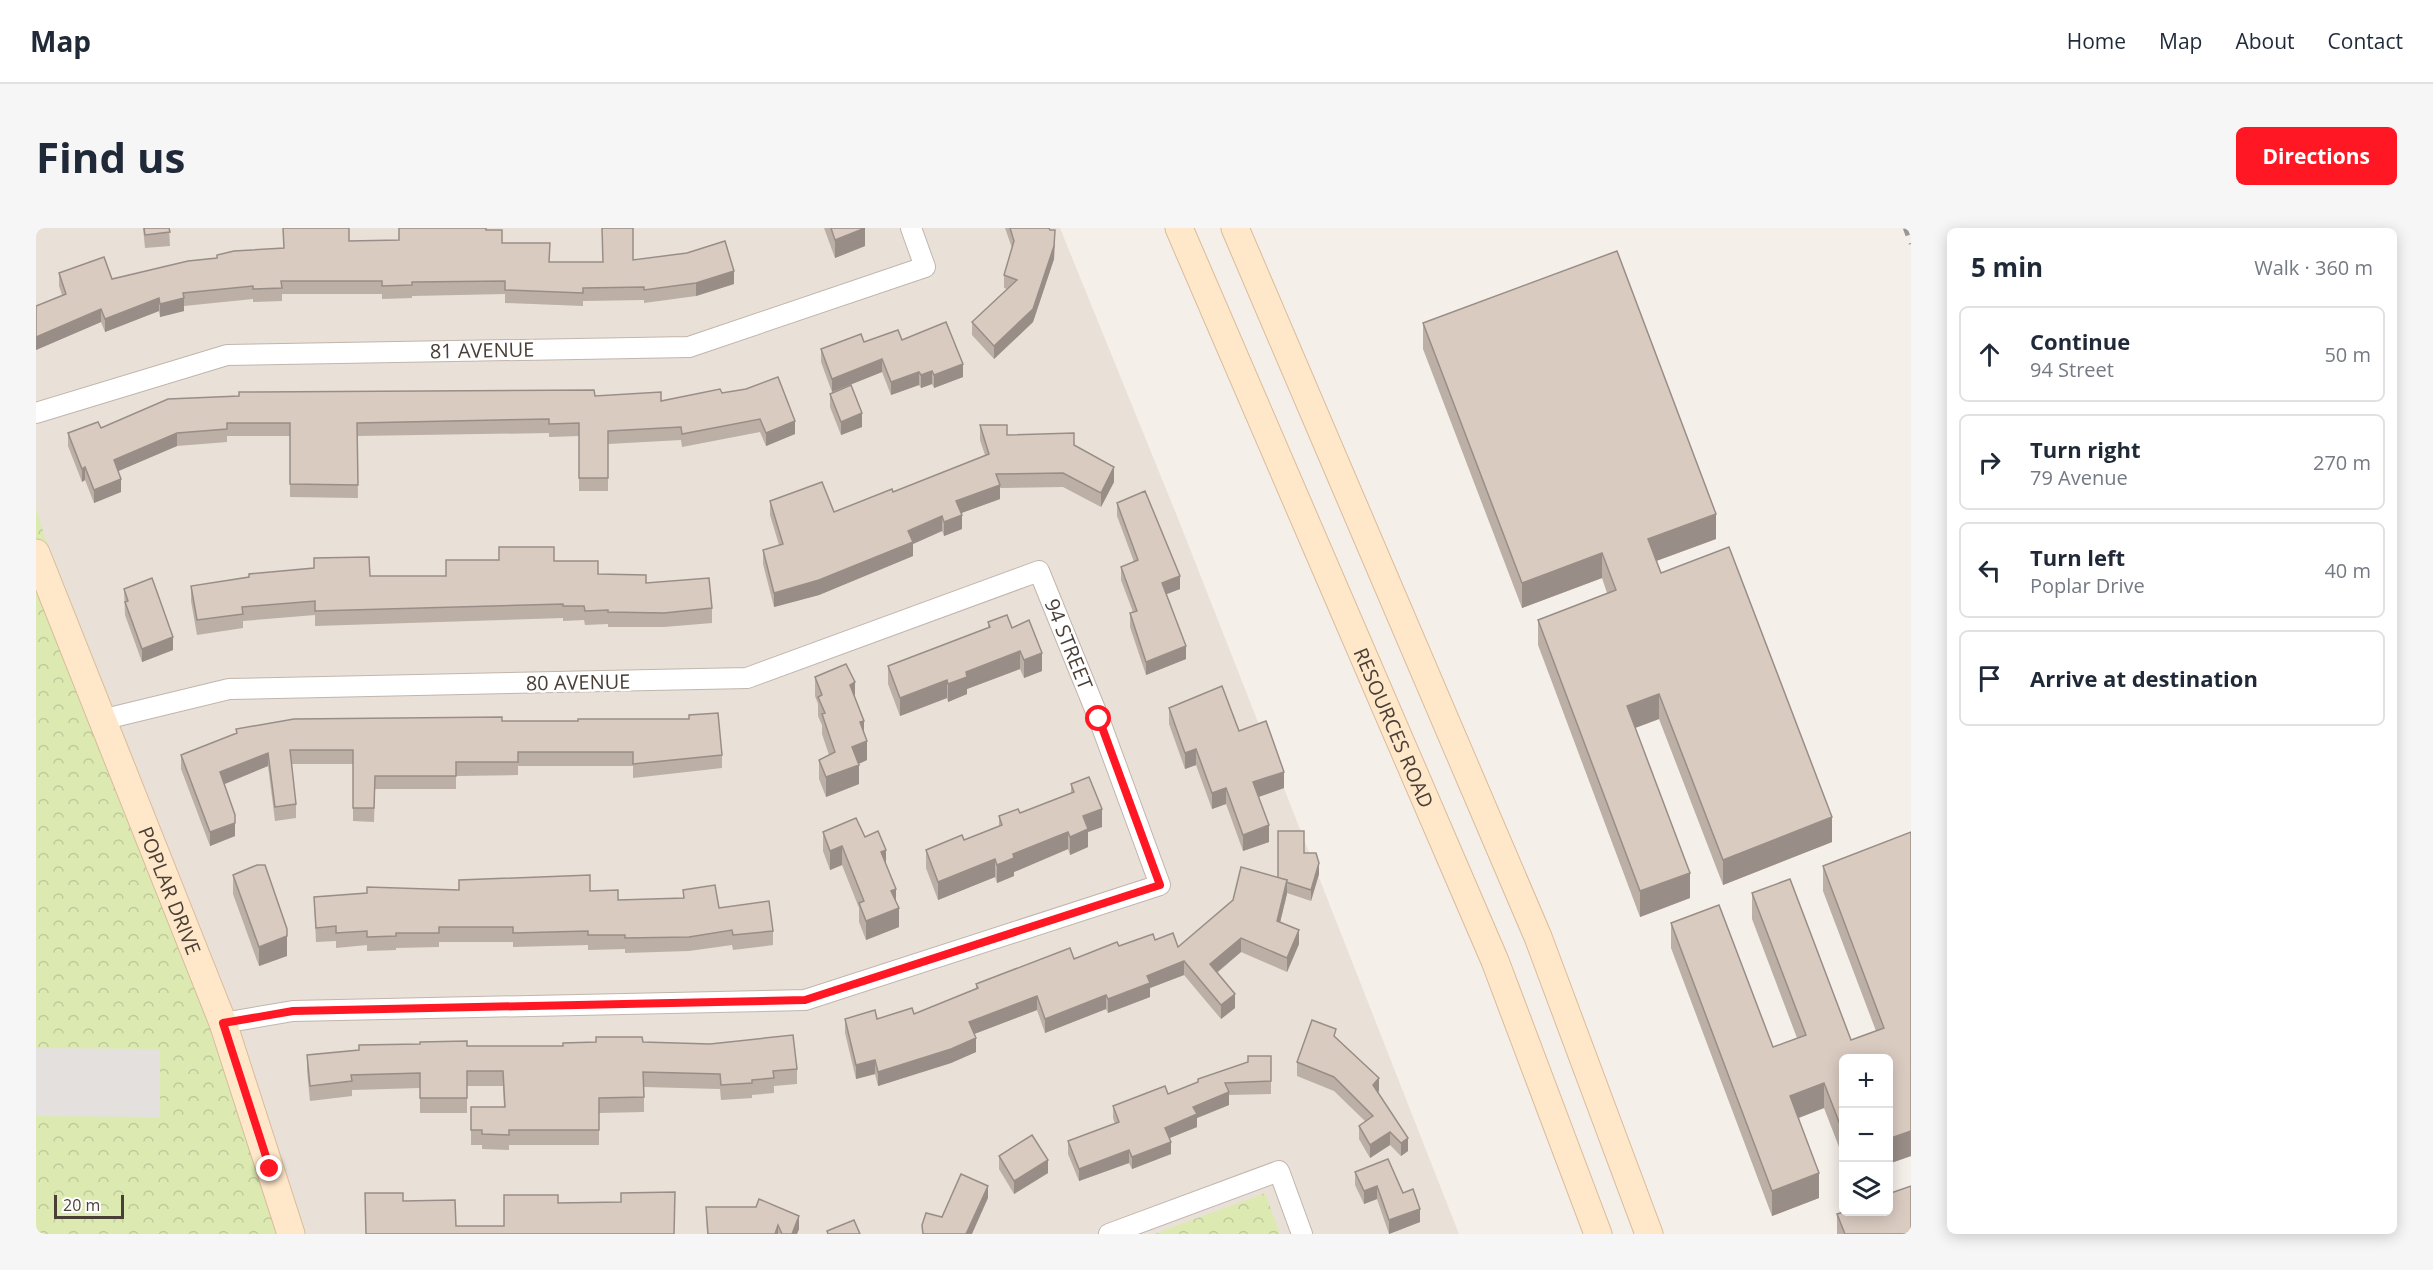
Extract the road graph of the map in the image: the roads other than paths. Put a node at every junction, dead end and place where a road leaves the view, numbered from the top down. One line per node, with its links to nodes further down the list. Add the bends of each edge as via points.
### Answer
1 (910, 228): 4 (street, 81 AVENUE, via 925,267 689,347 227,354)
2 (1235, 228): 13 (main road, via 1538,937)
3 (1186, 230): 12 (main road, RESOURCES ROAD, via 1495,961)
4 (36, 413)
5 (36, 553): 7 (main road, POPLAR DRIVE)
6 (1039, 571): 7 (street, 80 AVENUE, via 747,678 229,689); 8 (street, 94 STREET, via 1160,885 805,1000 293,1011)
7 (102, 720): 8 (main road, POPLAR DRIVE)
8 (223, 1023): 9 (main road, POPLAR DRIVE)
9 (291, 1234)
10 (1109, 1234): 11 (street, via 1279,1171)
11 (1302, 1234)
12 (1598, 1234)
13 (1649, 1234)

